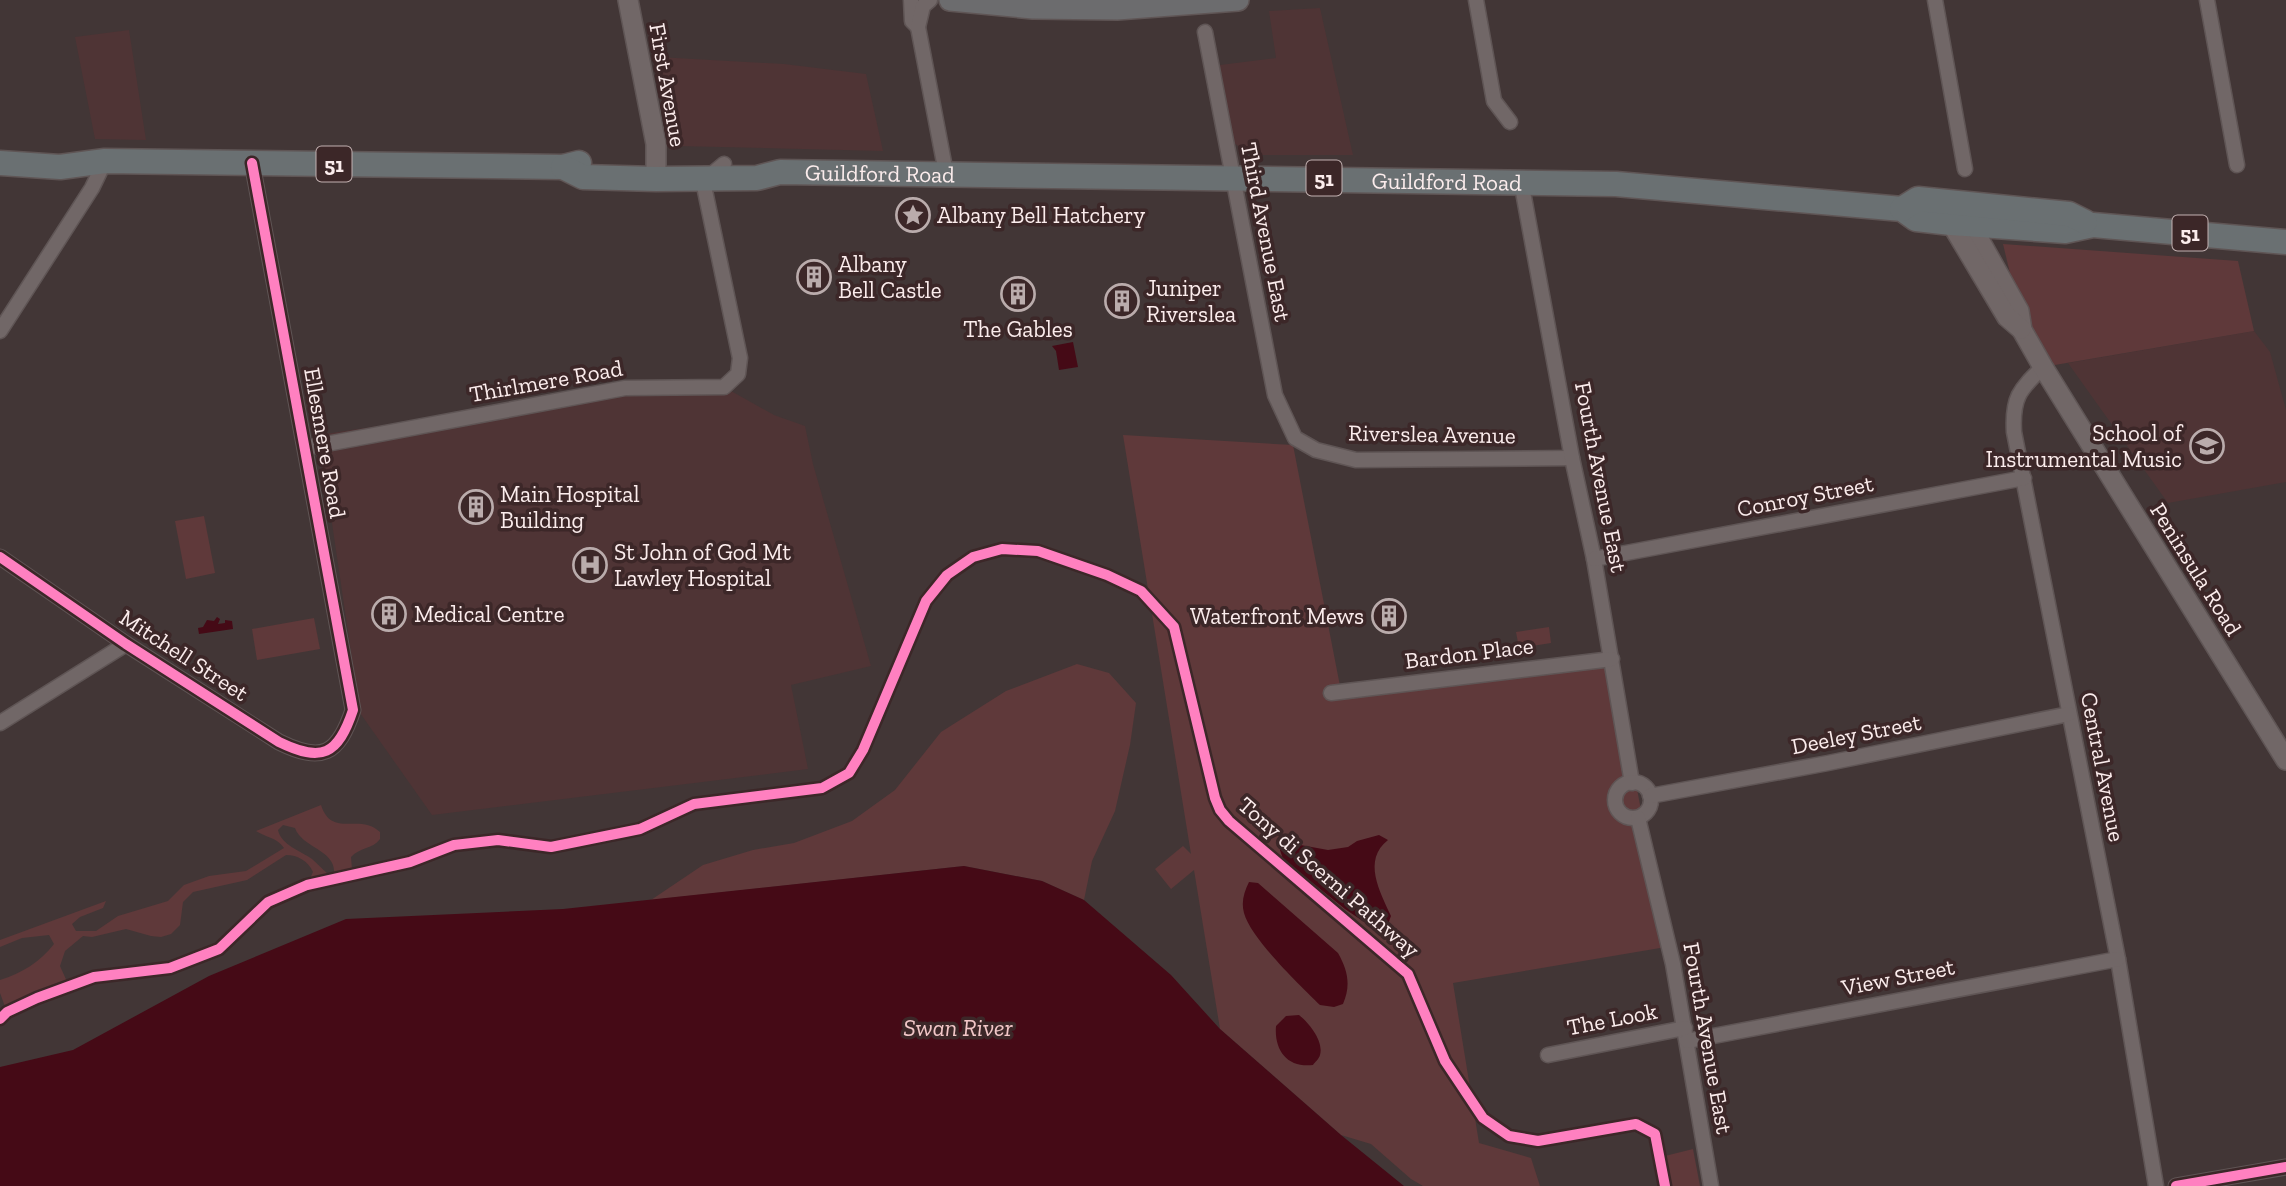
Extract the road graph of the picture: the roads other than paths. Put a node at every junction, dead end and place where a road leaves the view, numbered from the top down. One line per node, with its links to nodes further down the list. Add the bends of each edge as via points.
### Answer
1 (628, 0): 19 (street, First Avenue, via 656,144)
2 (911, 0): 10 (street, via 912,21)
3 (930, 0): 10 (street, via 923,6)
4 (950, 0): 9 (main road, via 1034,8)
5 (1238, 0): 9 (main road)
6 (1476, 0): 12 (street, via 1493,101)
7 (1935, 0): 18 (street)
8 (2207, 0): 17 (street)
9 (1124, 4)
10 (918, 27): 21 (street)
11 (1205, 32): 22 (street, Third Avenue East)
12 (1510, 122)
13 (0, 149): 14 (highway, Guildford Road / 51)
14 (106, 161): 15 (highway, Guildford Road / 51, via 60,167); 16 (highway, Guildford Road / 51); 27 (street)
15 (0, 163)
16 (253, 163): 19 (highway, Guildford Road / 51, via 564,167 582,162); 30 (street, Ellesmere Road)
17 (2237, 165)
18 (1965, 169)
19 (657, 171): 20 (highway, Guildford Road / 51)
20 (715, 171): 21 (highway, Guildford Road / 51, via 756,165 780,172); 30 (street, Thirlmere Road, via 704,186 705,197 740,358 738,374 724,387 625,388)
21 (946, 173): 22 (highway, Guildford Road / 51)
22 (1233, 177): 23 (highway, Guildford Road / 51); 29 (street, Third Avenue East, via 1275,395)
23 (1521, 181): 24 (highway, Guildford Road / 51, via 1616,184 1902,209 1918,199); 31 (street, Fourth Avenue East)
24 (1956, 216): 25 (highway, Guildford Road / 51, via 2065,231); 25 (highway, Guildford Road / 51, via 2069,214); 28 (street, Peninsula Road, via 2018,311 2022,330)
25 (2093, 225): 26 (highway, Guildford Road / 51)
26 (2286, 242)
27 (0, 331)
28 (2043, 367): 32 (street, Central Avenue, via 2019,390 2012,411); 41 (street, Peninsula Road)
29 (1294, 438): 31 (street, Riverslea Avenue, via 1316,450 1356,460)
30 (305, 447): 40 (street, Ellesmere Road, via 353,710)
31 (1572, 458): 34 (street, Fourth Avenue East)
32 (2024, 478): 34 (street, Conroy Street); 38 (street, Central Avenue)
33 (0, 557): 35 (street, Mitchell Street)
34 (1594, 559): 36 (street, Fourth Avenue East)
35 (126, 644): 39 (street); 40 (street, Mitchell Street, via 301,753 320,754 336,745)
36 (1612, 659): 37 (street, Bardon Place); 42 (street, Fourth Avenue East)
37 (1331, 692)
38 (2069, 714): 43 (street, Deeley Street); 45 (street, Central Avenue)
39 (0, 723)
40 (346, 729)
41 (2286, 760)
42 (1632, 783): 43 (street, via 1646,788); 44 (street, via 1618,791 1616,806 1627,817)
43 (1650, 796): 44 (street, via 1647,811)
44 (1638, 818): 46 (street, Fourth Avenue East)
45 (2118, 959): 46 (street, View Street); 50 (street, Central Avenue)
46 (1686, 1035): 47 (street, The Look); 49 (street, Fourth Avenue East)
47 (1548, 1055)
48 (2286, 1167): 51 (street)
49 (1711, 1186)
50 (2156, 1186)
51 (2176, 1186)

